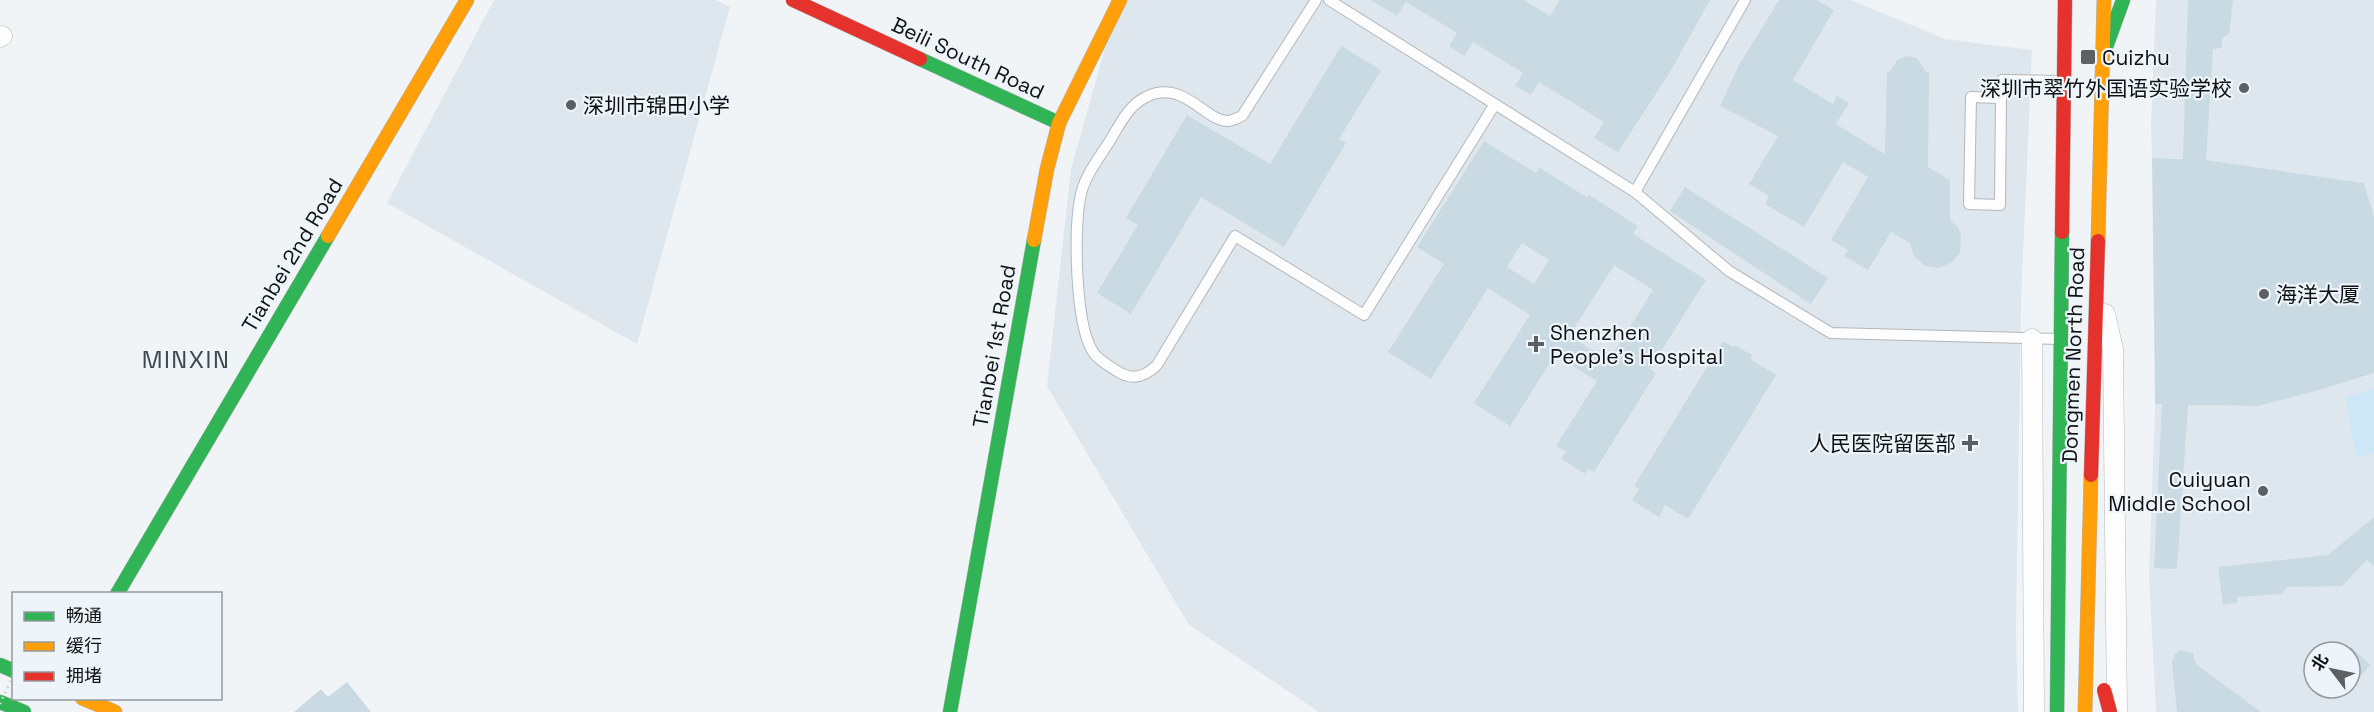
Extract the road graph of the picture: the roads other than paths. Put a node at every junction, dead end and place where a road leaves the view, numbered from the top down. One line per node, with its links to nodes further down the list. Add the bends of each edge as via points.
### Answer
1 (467, 0): 20 (main road, Tianbei 2nd Road)
2 (793, 0): 14 (main road, Beili South Road)
3 (1120, 0): 14 (main road, Tianbei 1st Road)
4 (1316, 0): 13 (lane, via 1242,116 1228,121 1172,93 1145,97 1125,116 1086,179 1078,212 1079,299 1094,354 1125,377 1149,373 1157,365 1235,236 1364,315)
5 (1329, 0): 13 (lane)
6 (1745, 0): 15 (lane)
7 (2065, 0): 11 (main road, Dongmen North Road)
8 (2104, 0): 10 (main road, Dongmen North Road)
9 (2123, 0): 10 (main road)
10 (2103, 54): 16 (main road, Dongmen North Road)
11 (2064, 81): 12 (lane, via 2002,80); 18 (main road, Dongmen North Road)
12 (2001, 98): 12 (lane, via 2000,205 1969,204 1971,97)
13 (1495, 104): 15 (lane)
14 (1059, 123): 27 (main road, Tianbei 1st Road, via 1047,169)
15 (1635, 192): 17 (lane, via 1729,271 1831,333)
16 (2096, 275): 19 (main road, Dongmen North Road); 24 (street, via 2114,349)
17 (2032, 339): 18 (lane); 23 (street)
18 (2061, 340): 28 (main road, Dongmen North Road)
19 (2090, 513): 24 (main road, via 2106,569); 29 (main road, Dongmen North Road)
20 (118, 592)
21 (85, 700): 25 (main road)
22 (0, 703): 26 (main road)
23 (2036, 703)
24 (2111, 704)
25 (109, 707)
26 (24, 712)
27 (950, 712)
28 (2057, 712)
29 (2085, 712)

